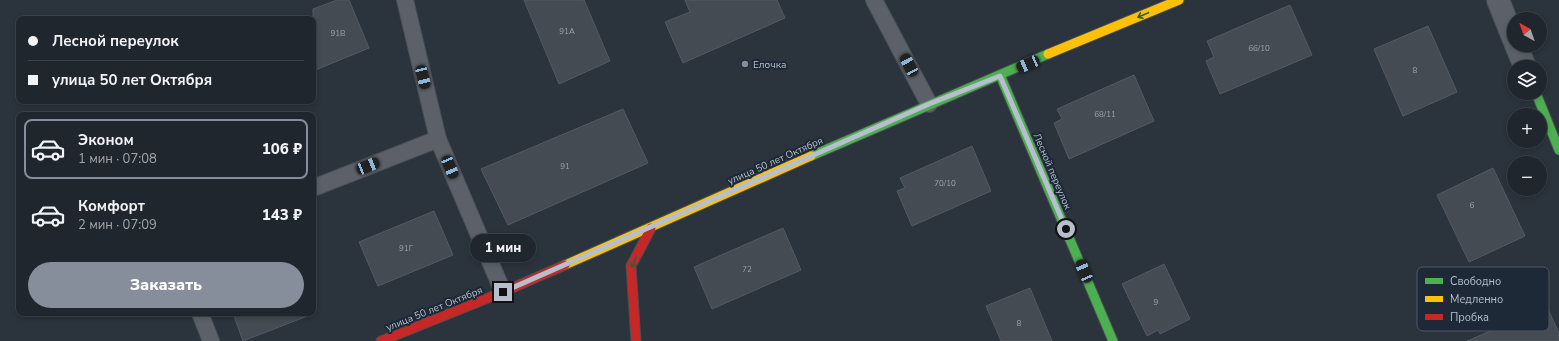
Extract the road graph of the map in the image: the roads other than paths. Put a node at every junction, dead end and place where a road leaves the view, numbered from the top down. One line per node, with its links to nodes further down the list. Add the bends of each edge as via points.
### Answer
1 (405, 0): 9 (lane)
2 (874, 0): 8 (lane)
3 (1179, 0): 6 (street, улица 50 лет Октября, one-way to 6)
4 (1498, 0): 5 (street)
5 (1507, 22)
6 (1000, 76): 8 (street, улица 50 лет Октября); 18 (street, Лесной переулок)
7 (1539, 100): 10 (street)
8 (929, 104): 12 (street, улица 50 лет Октября)
9 (438, 139): 11 (lane); 13 (lane)
10 (1559, 150)
11 (316, 187)
12 (651, 228): 13 (street, улица 50 лет Октября); 17 (street, one-way to 17, via 631,266)
13 (503, 292): 16 (street, улица 50 лет Октября)
14 (201, 316): 15 (lane)
15 (211, 341)
16 (380, 341)
17 (636, 341)
18 (1113, 341)

